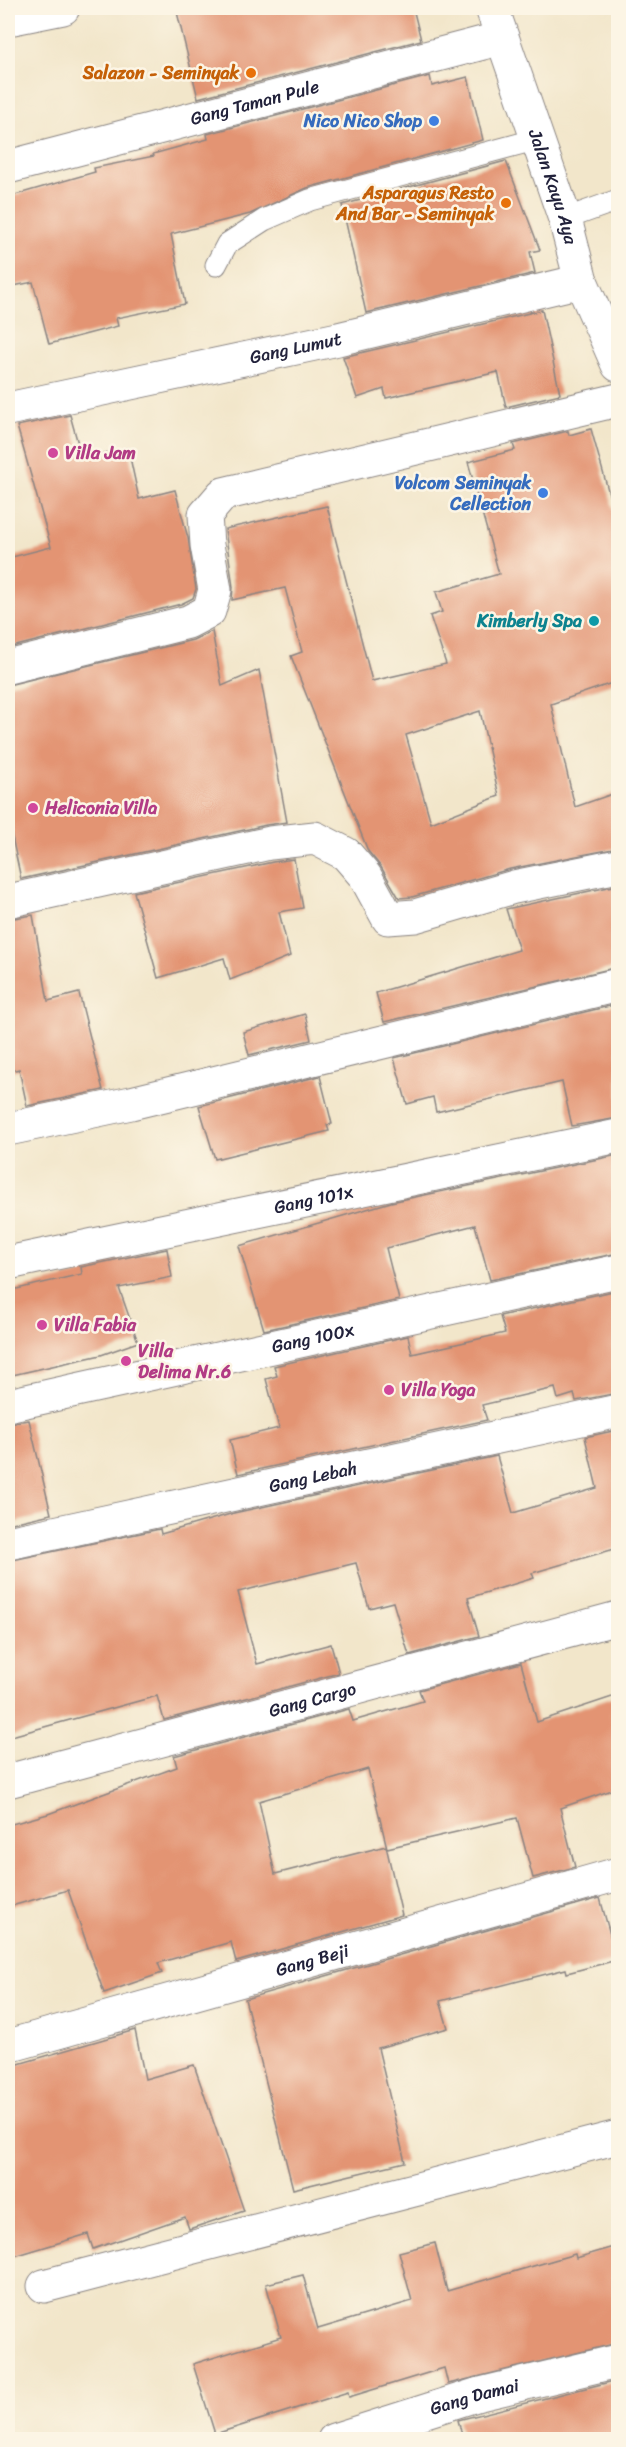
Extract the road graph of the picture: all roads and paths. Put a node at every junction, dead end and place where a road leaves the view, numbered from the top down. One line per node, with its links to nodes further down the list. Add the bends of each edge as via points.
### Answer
1 (63, 8): 2 (street)
2 (8, 19)
3 (497, 22): 4 (street, Jalan Kayu Aya); 5 (street, Gang Taman Pule)
4 (538, 139): 7 (street, Jalan Kayu Aya); 8 (lane, via 310,200 264,220 227,244)
5 (8, 167)
6 (618, 200): 7 (lane)
7 (565, 219): 9 (street, Jalan Kayu Aya)
8 (216, 265)
9 (581, 281): 10 (street, Jalan Kayu Aya); 12 (street, Gang Lumut, via 338,339)
10 (618, 365)
11 (618, 400): 13 (street, via 223,494 206,515 215,590 209,611 188,622)
12 (8, 409)
13 (8, 667)
14 (618, 866): 15 (street, via 514,887 414,916 388,918 365,876 346,854 315,838 270,843)
15 (8, 901)
16 (618, 985): 17 (street, via 131,1103)
17 (8, 1128)
18 (618, 1136): 19 (street, Gang 101x)
19 (8, 1263)
20 (618, 1271): 21 (street, Gang 100x)
21 (8, 1405)
22 (618, 1411): 23 (street, Gang Lebah)
23 (8, 1543)
24 (618, 1618): 25 (street, Gang Cargo)
25 (8, 1781)
26 (618, 1874): 27 (street, Gang Beji)
27 (8, 2046)
28 (618, 2137): 29 (street)
29 (44, 2286)
30 (618, 2361): 31 (street, Gang Damai, via 476,2395)
31 (334, 2439)

